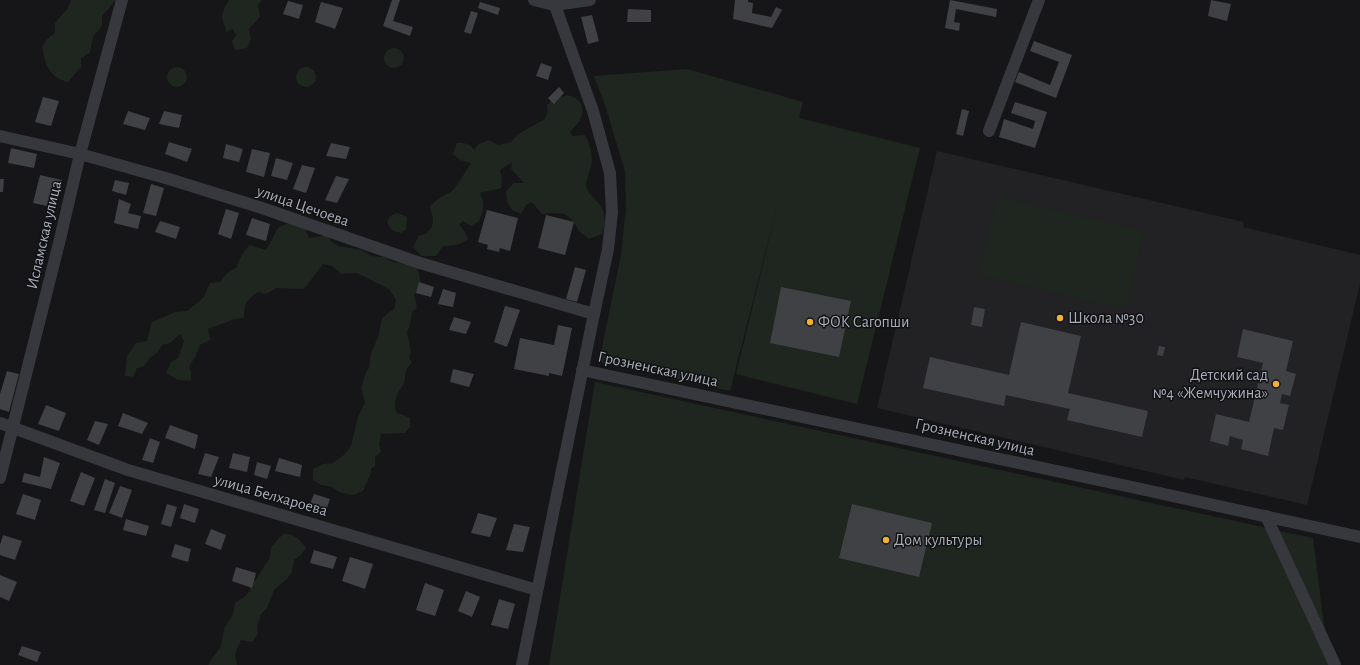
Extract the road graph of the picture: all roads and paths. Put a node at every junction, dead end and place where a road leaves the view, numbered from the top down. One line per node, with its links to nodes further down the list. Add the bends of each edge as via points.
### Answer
1 (122, 0): 8 (street, Исламская улица)
2 (534, 0): 5 (street)
3 (590, 0): 5 (street)
4 (1039, 0): 6 (street)
5 (554, 3): 9 (street, Грозненская улица, via 593,111 610,173 612,212 608,249)
6 (989, 131)
7 (0, 136): 8 (street, улица Цечоева)
8 (80, 154): 9 (street, улица Цечоева, via 255,206 420,264); 12 (street, Исламская улица)
9 (594, 314): 10 (street, Грозненская улица)
10 (582, 370): 14 (street, Грозненская улица); 16 (street, Грозненская улица)
11 (0, 423): 12 (street, улица Белхароева)
12 (13, 428): 13 (street, Исламская улица); 16 (street, улица Белхароева, via 128,470)
13 (0, 478)
14 (1266, 516): 15 (street, Грозненская улица); 18 (street)
15 (1360, 537)
16 (537, 590): 17 (street, Грозненская улица)
17 (522, 665)
18 (1335, 665)

